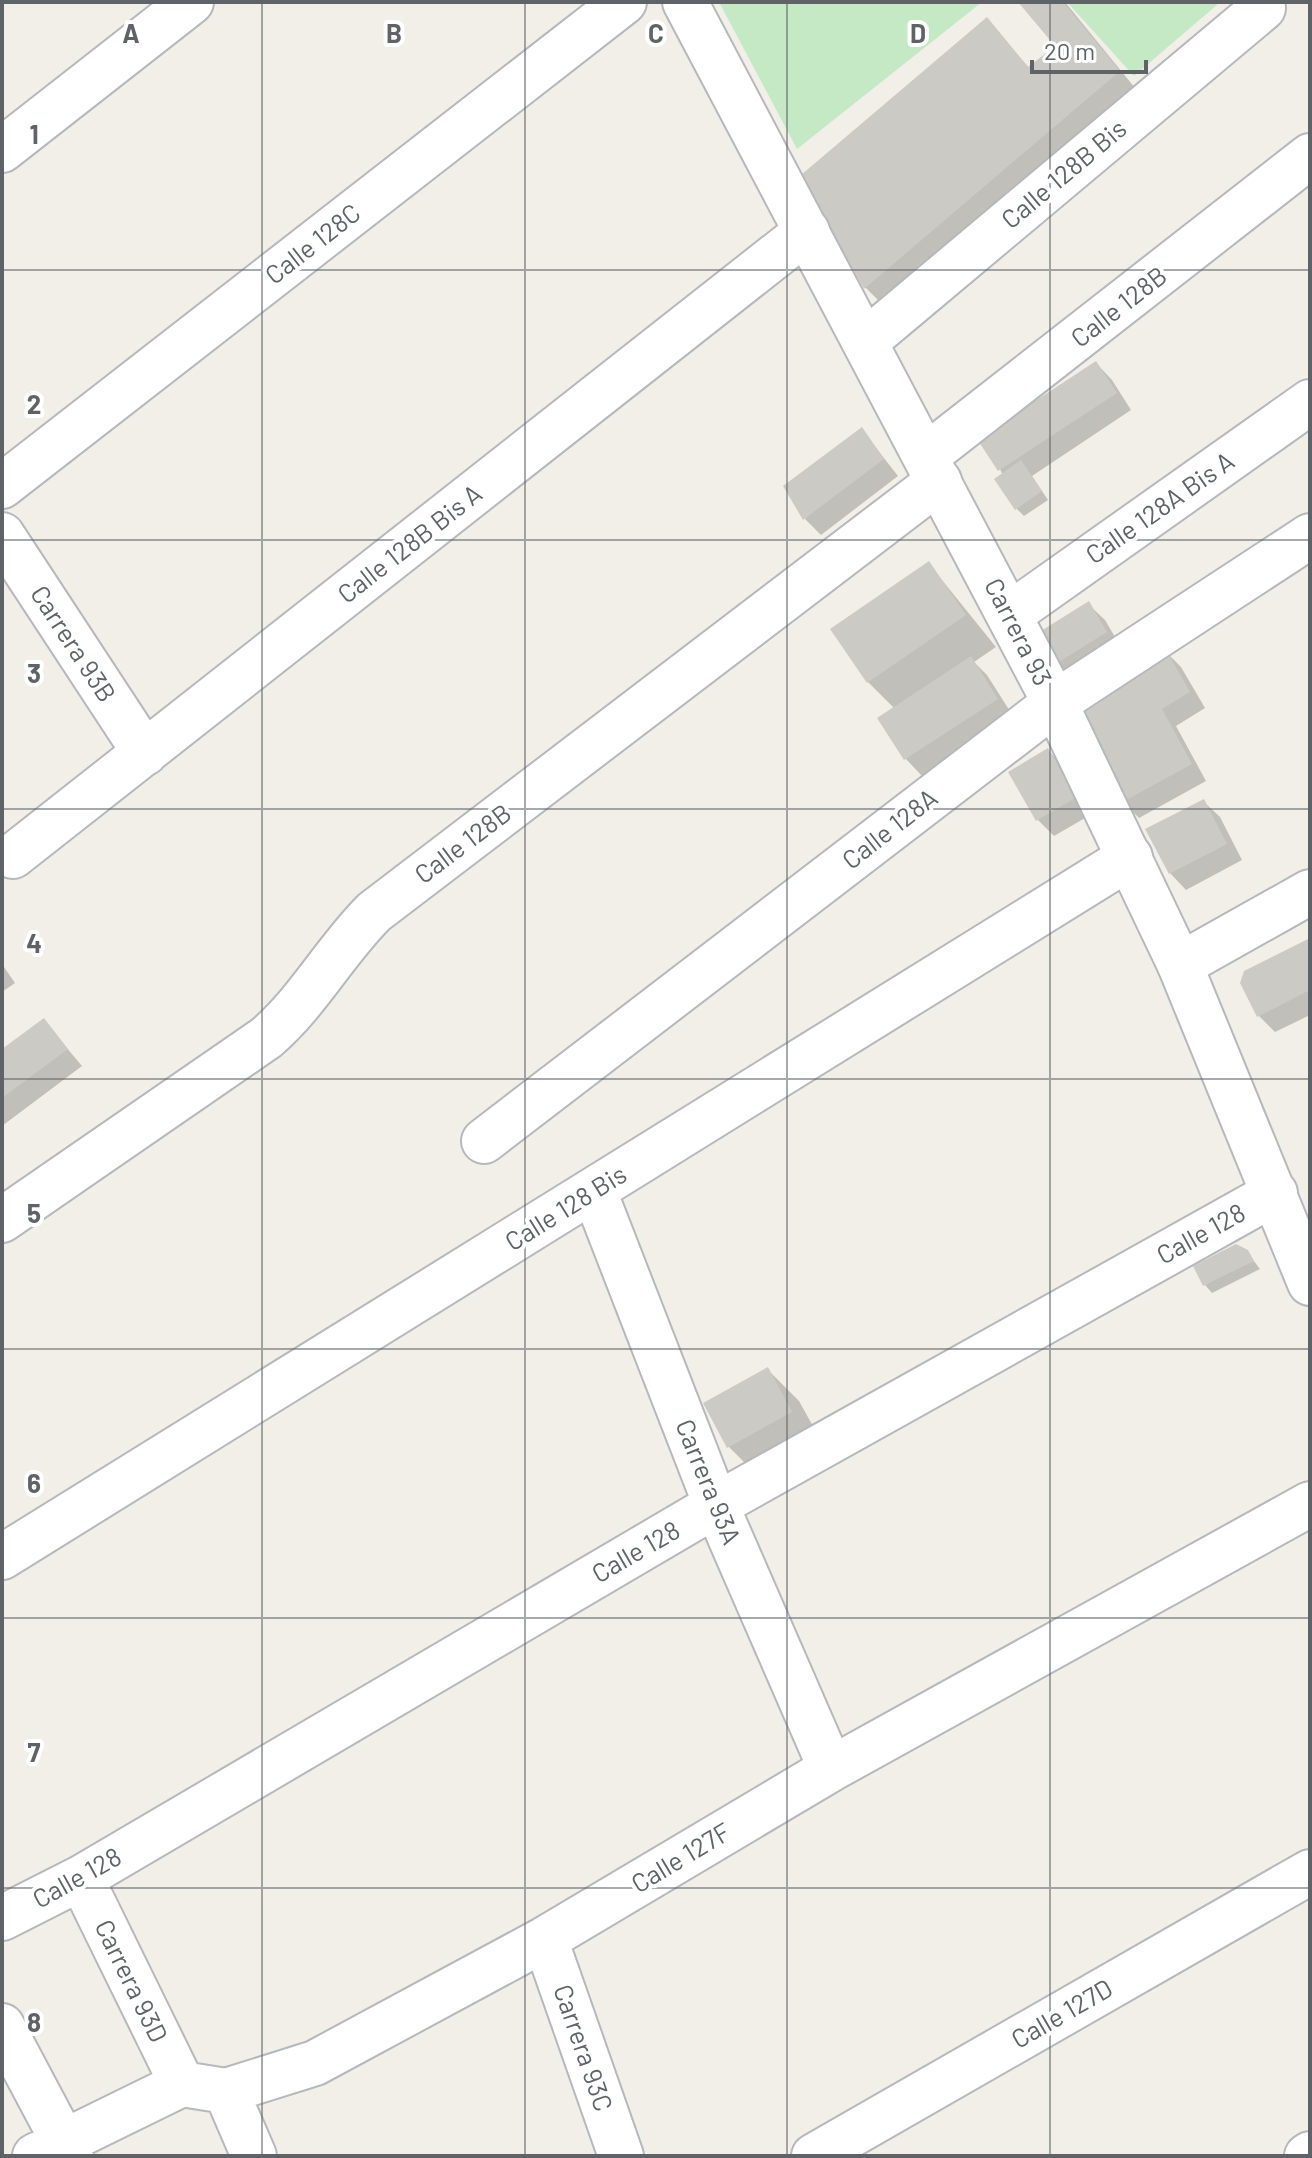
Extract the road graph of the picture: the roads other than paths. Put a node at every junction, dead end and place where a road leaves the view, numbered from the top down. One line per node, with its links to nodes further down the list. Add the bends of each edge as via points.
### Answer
1 (191, 2): 5 (street)
2 (624, 2): 11 (street, Calle 128C)
3 (685, 2): 7 (street, Carrera 93)
4 (1263, 8): 8 (street, Calle 128B Bis)
5 (2, 150)
6 (1310, 156): 10 (street, Calle 128B)
7 (807, 231): 8 (street, Carrera 93); 16 (street, Calle 128B Bis A)
8 (866, 341): 10 (street, Carrera 93)
9 (1310, 402): 14 (street, Calle 128A Bis A)
10 (933, 468): 14 (street, Carrera 93); 24 (street, Calle 128B, via 374,912 347,939 293,1015 266,1038)
11 (2, 486)
12 (2, 535): 16 (street, Carrera 93B)
13 (1310, 536): 15 (street, Calle 128A)
14 (1009, 615): 15 (street, Carrera 93)
15 (1055, 703): 18 (street, Carrera 93); 21 (street, Calle 128A)
16 (145, 753): 17 (street, Calle 128B Bis A)
17 (13, 856)
18 (1130, 857): 20 (street, Carrera 93); 22 (street, Calle 128 Bis)
19 (1310, 892): 20 (street)
20 (1180, 965): 23 (street, Carrera 93)
21 (484, 1141)
22 (594, 1191): 27 (street, Carrera 93A); 28 (street, Calle 128 Bis)
23 (1275, 1193): 25 (street, Carrera 93); 27 (street, Calle 128)
24 (5, 1213)
25 (1310, 1283)
26 (1310, 1504): 29 (street, Calle 127F)
27 (716, 1505): 29 (street, Carrera 93A); 31 (street, Calle 128)
28 (2, 1557)
29 (831, 1769): 33 (street, Calle 127F)
30 (1310, 1872): 40 (street, Calle 127D)
31 (81, 1878): 32 (street, Calle 128); 35 (street, Carrera 93D)
32 (2, 1918)
33 (545, 1939): 36 (street, Calle 127F, via 315,2063); 39 (street, Carrera 93C)
34 (2, 2026): 37 (street)
35 (182, 2084): 36 (street, Calle 127F); 37 (street)
36 (226, 2091): 38 (street)
37 (57, 2151)
38 (254, 2156)
39 (621, 2156)
40 (814, 2156)

